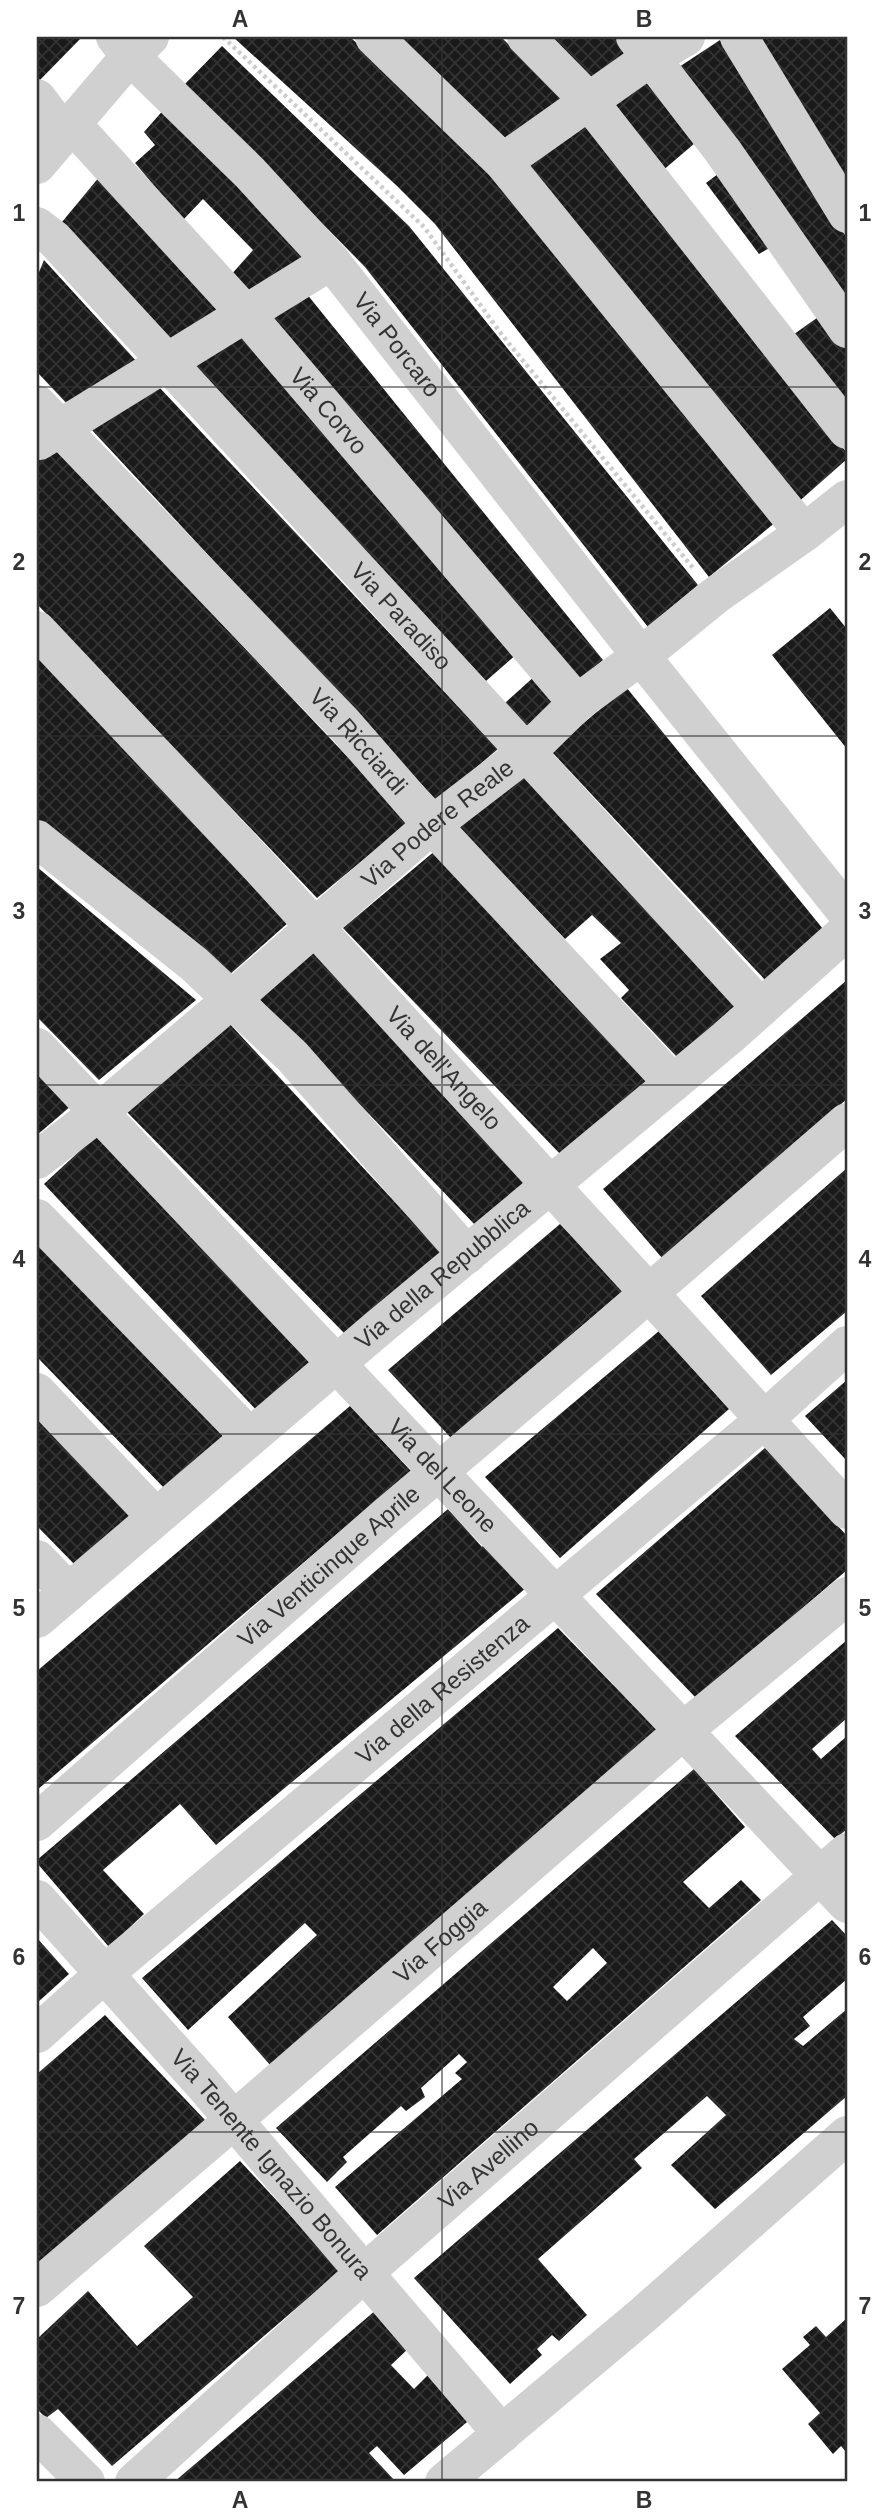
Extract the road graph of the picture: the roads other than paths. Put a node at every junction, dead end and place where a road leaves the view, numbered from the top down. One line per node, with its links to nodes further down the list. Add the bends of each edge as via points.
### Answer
1 (374, 37): 10 (street)
2 (526, 37): 8 (street)
3 (686, 37): 6 (street)
4 (739, 37): 12 (street)
5 (131, 43): 9 (street); 14 (street, Via Porcaro)
6 (642, 47): 8 (street); 16 (street, via 722,150)
7 (37, 98): 9 (street, Via Corvo)
8 (589, 100): 10 (street); 19 (street)
9 (68, 129): 11 (street); 15 (street, Via Corvo)
10 (503, 162): 21 (street)
11 (37, 165)
12 (847, 214)
13 (37, 226): 17 (street, Via Paradiso)
14 (331, 261): 15 (street); 23 (street, Via Porcaro)
15 (245, 313): 17 (street); 24 (street, Via Corvo)
16 (847, 329)
17 (166, 363): 18 (street); 25 (street, Via Paradiso)
18 (44, 425): 26 (street, Via Ricciardi, via 344,724)
19 (847, 430)
20 (847, 499): 21 (street, Via Podere Reale)
21 (804, 533): 23 (street, Via Podere Reale, via 716,595)
22 (37, 630): 29 (street, Via dell'Angelo)
23 (641, 656): 24 (street, Via Podere Reale); 28 (street, Via Porcaro)
24 (577, 703): 25 (street, Via Podere Reale)
25 (527, 752): 26 (street, Via Podere Reale); 32 (street, Via Paradiso)
26 (432, 825): 29 (street, Via Podere Reale); 34 (street, Via Ricciardi)
27 (37, 839): 31 (street, via 194,964)
28 (847, 913)
29 (315, 928): 31 (street, Via Podere Reale); 38 (street, Via dell'Angelo)
30 (847, 931): 32 (street, Via della Repubblica)
31 (231, 1000): 35 (street, Via Podere Reale); 40 (street, via 292,1056)
32 (761, 1008): 34 (street, Via della Repubblica)
33 (37, 1047): 35 (street, Via del Leone)
34 (673, 1083): 38 (street, Via della Repubblica)
35 (98, 1113): 37 (street, Via Podere Reale); 43 (street, Via del Leone)
36 (847, 1122): 41 (street, Via Venticinque Aprile)
37 (37, 1160)
38 (550, 1185): 40 (street, Via della Repubblica); 41 (street, Via dell'Angelo)
39 (37, 1218): 46 (street)
40 (467, 1255): 43 (street, Via della Repubblica)
41 (648, 1294): 45 (street, Via dell'Angelo); 47 (street, Via Venticinque Aprile)
42 (847, 1345): 45 (street, Via della Resistenza)
43 (337, 1363): 46 (street, Via della Repubblica); 47 (street, Via del Leone)
44 (37, 1392): 49 (street)
45 (764, 1420): 48 (street, Via dell'Angelo); 52 (street, Via della Resistenza)
46 (250, 1437): 49 (street, Via della Repubblica)
47 (439, 1471): 52 (street, Via del Leone); 56 (street, Via Venticinque Aprile)
48 (847, 1510)
49 (156, 1517): 51 (street, Via della Repubblica)
50 (37, 1559): 51 (street)
51 (69, 1592): 54 (street, Via della Repubblica)
52 (554, 1593): 55 (street, Via del Leone); 60 (street, Via della Resistenza)
53 (847, 1596): 55 (street, Via Foggia)
54 (37, 1619)
55 (684, 1730): 57 (street, Via del Leone); 62 (street, Via Foggia)
56 (37, 1822)
57 (834, 1864): 59 (street, Via del Leone); 64 (street, Via Avellino)
58 (37, 1899): 60 (street, Via Tenente Ignazio Bonura)
59 (847, 1904)
60 (104, 1974): 61 (street, Via della Resistenza); 62 (street, Via Tenente Ignazio Bonura)
61 (37, 2034)
62 (234, 2120): 64 (street, Via Tenente Ignazio Bonura); 65 (street, Via Foggia)
63 (847, 2135): 67 (street)
64 (364, 2273): 67 (street, Via Tenente Ignazio Bonura); 69 (street, Via Avellino)
65 (37, 2288)
66 (37, 2433): 68 (street)
67 (502, 2434): 70 (street)
68 (86, 2482)
69 (134, 2482)
70 (444, 2482)

